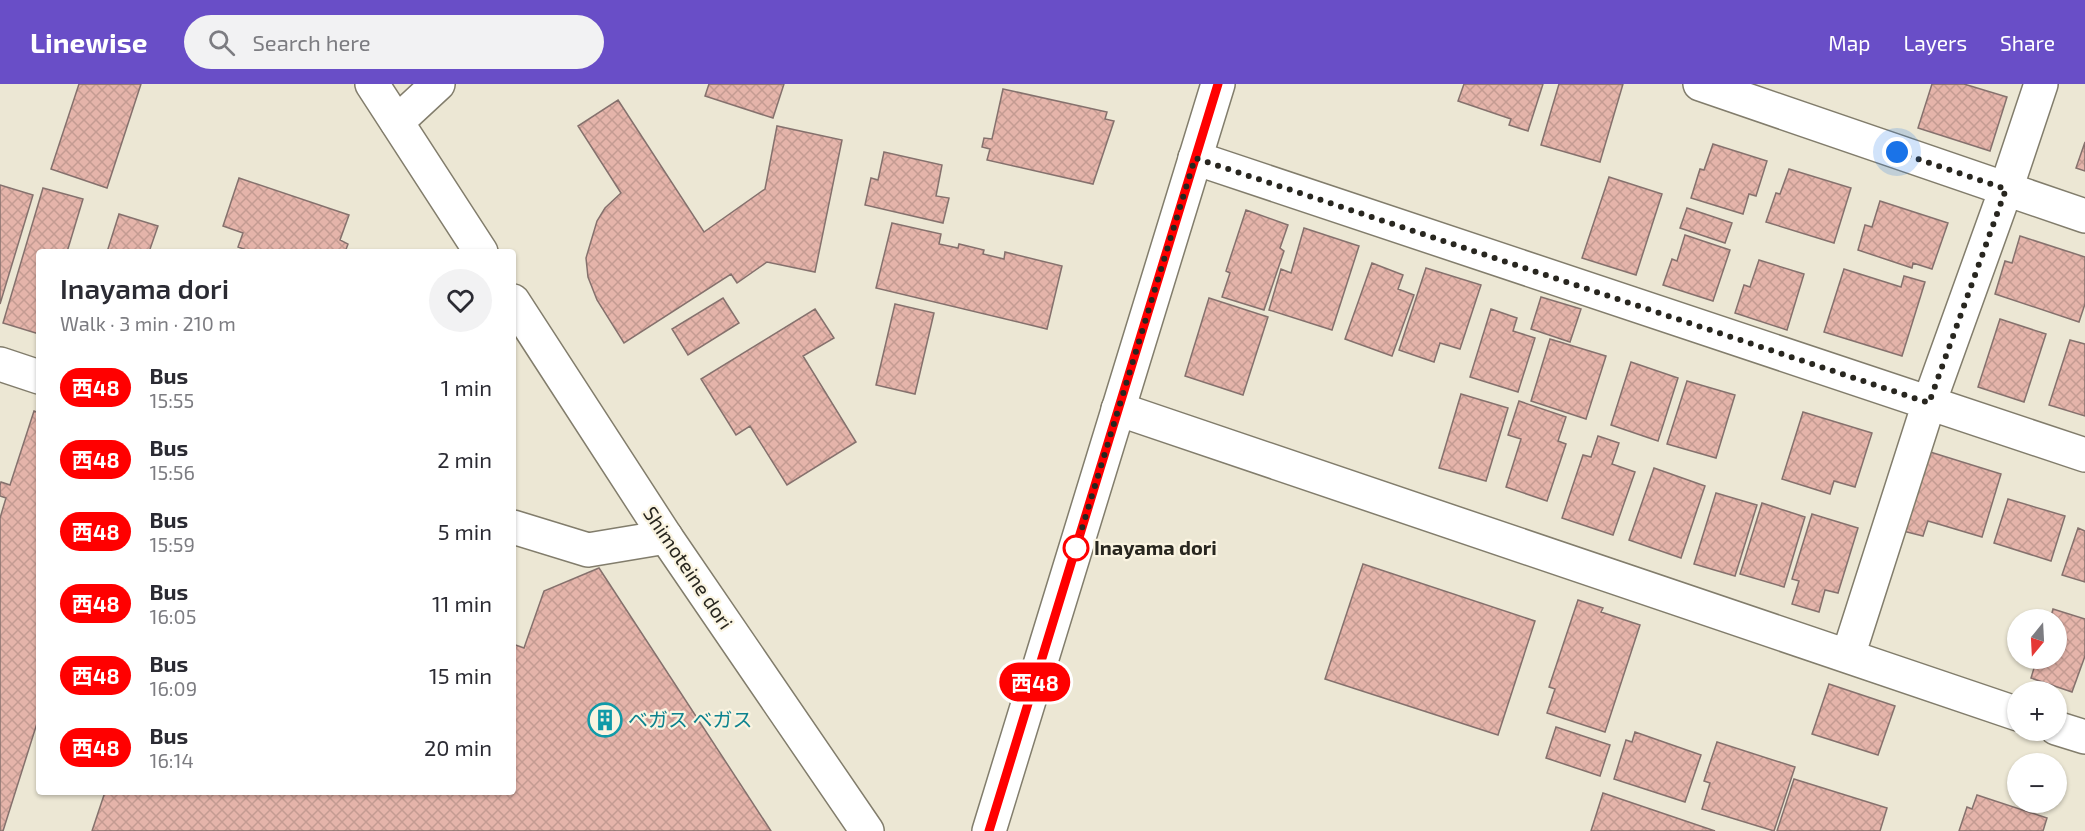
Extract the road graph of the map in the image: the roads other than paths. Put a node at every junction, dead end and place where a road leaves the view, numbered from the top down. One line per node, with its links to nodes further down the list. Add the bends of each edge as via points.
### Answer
1 (372, 84): 6 (street)
2 (438, 84): 6 (street)
3 (1218, 84): 7 (street)
4 (1700, 84): 8 (street)
5 (2041, 84): 8 (street)
6 (397, 122): 10 (street)
7 (1195, 158): 14 (street); 15 (street)
8 (2006, 189): 9 (street); 14 (street)
9 (2085, 216)
10 (479, 249)
11 (516, 306): 18 (street, Shimoteine dori)
12 (0, 364): 13 (street)
13 (36, 376)
14 (1929, 403): 16 (street); 19 (street)
15 (1118, 409): 19 (street); 24 (street)
16 (2085, 455)
17 (516, 528): 18 (street, via 588,550)
18 (666, 537): 23 (street, Shimoteine dori)
19 (1848, 656): 20 (street)
20 (2007, 710)
21 (2067, 731): 22 (street)
22 (2085, 737)
23 (867, 831)
24 (989, 831)

